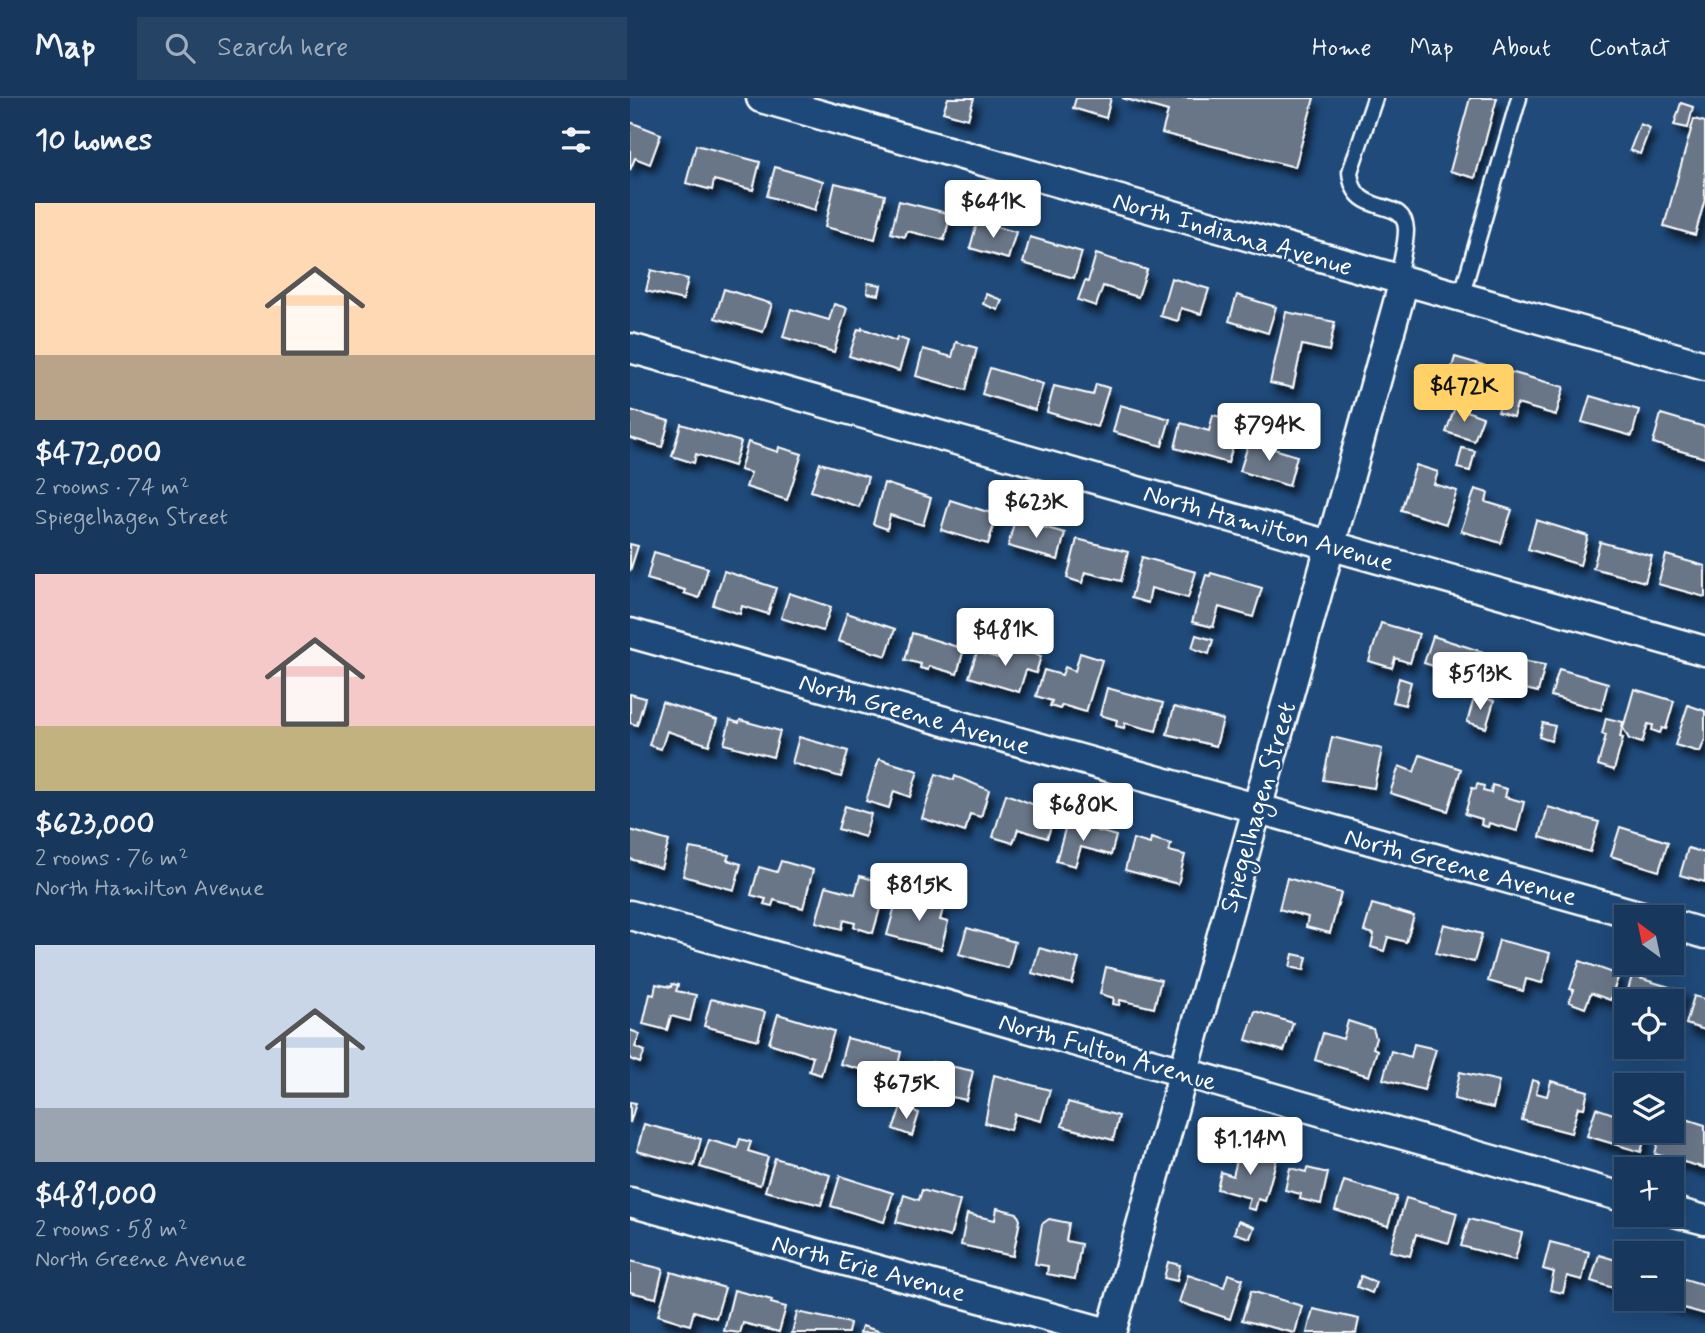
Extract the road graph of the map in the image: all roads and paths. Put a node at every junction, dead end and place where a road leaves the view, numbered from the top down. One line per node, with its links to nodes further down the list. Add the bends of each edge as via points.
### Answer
1 (761, 98): 4 (street, North Indiana Avenue)
2 (1375, 98): 4 (lane, via 1350,172 1351,183 1354,193 1366,202 1395,211 1404,220)
3 (1519, 98): 5 (lane)
4 (1401, 281): 5 (street, North Indiana Avenue); 8 (street, Spiegelhagen Street)
5 (1461, 298): 7 (street, North Indiana Avenue)
6 (630, 348): 8 (street, North Hamilton Avenue)
7 (1705, 366)
8 (1331, 545): 10 (street, North Hamilton Avenue); 11 (street, Spiegelhagen Street)
9 (630, 633): 11 (street, North Greene Avenue)
10 (1705, 651)
11 (1257, 809): 12 (street, North Greene Avenue); 16 (street, Spiegelhagen Street)
12 (1614, 908)
13 (630, 915): 16 (street, North Fulton Avenue)
14 (1684, 928): 15 (street)
15 (1705, 934)
16 (1183, 1073): 17 (street, North Fulton Avenue); 21 (street, Spiegelhagen Street)
17 (1614, 1195)
18 (630, 1202): 21 (street, North Erie Avenue)
19 (1684, 1214): 20 (street)
20 (1705, 1220)
21 (1110, 1333)

